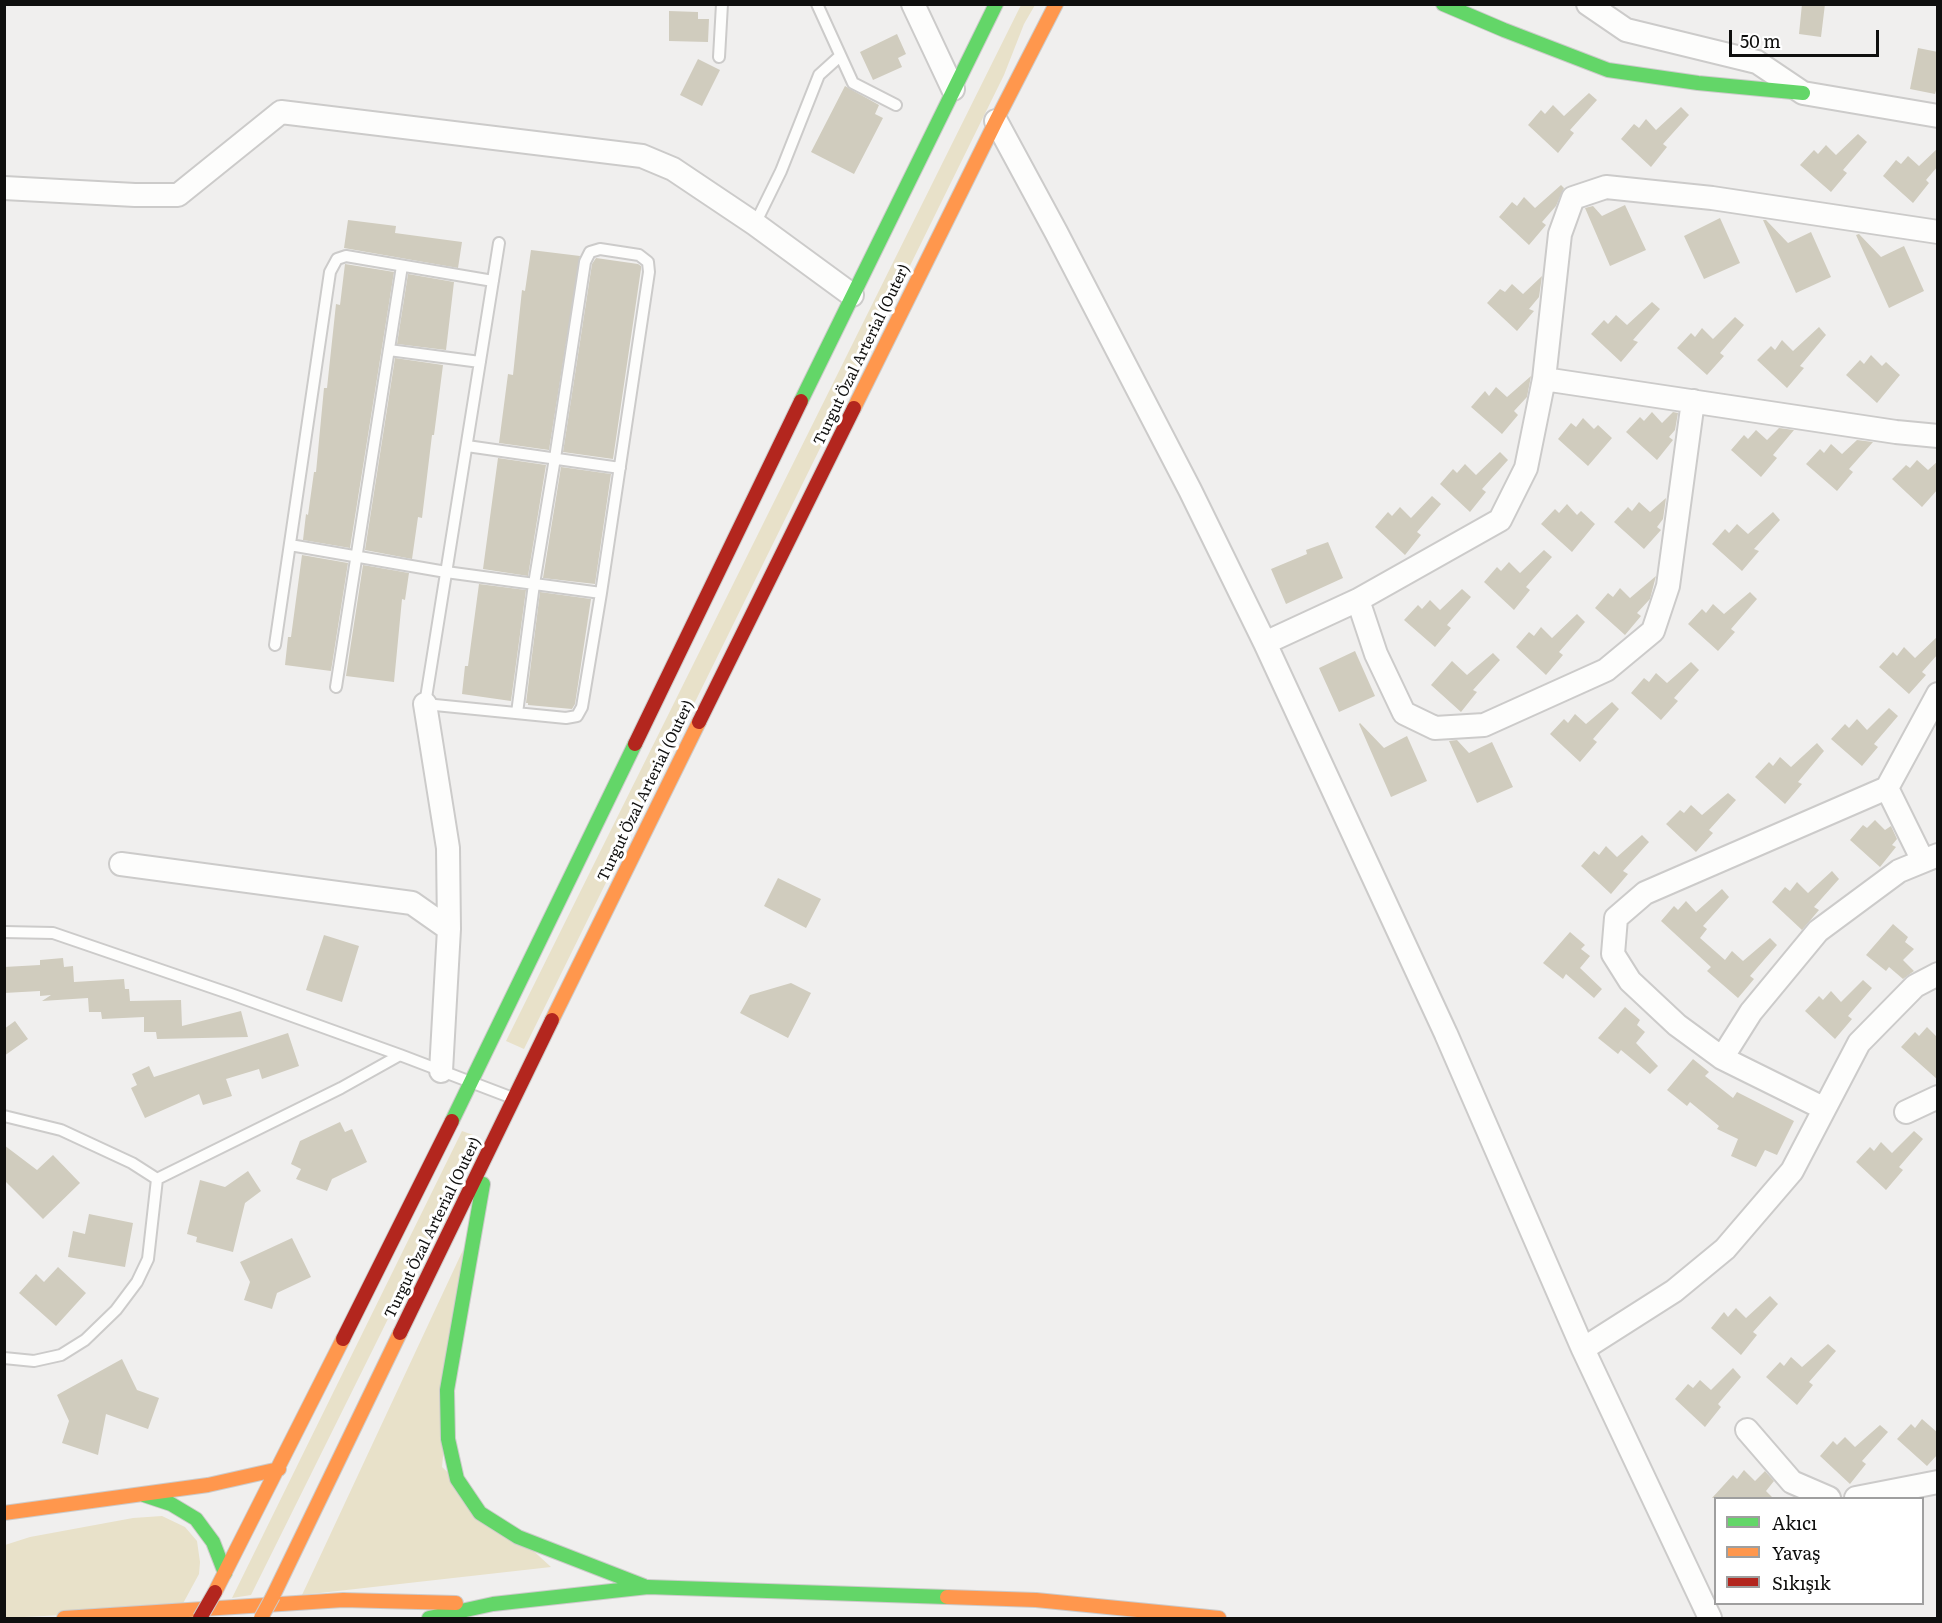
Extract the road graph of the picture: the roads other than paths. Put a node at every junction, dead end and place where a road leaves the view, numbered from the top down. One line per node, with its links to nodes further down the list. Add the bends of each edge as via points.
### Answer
1 (722, 4): 9 (lane)
2 (818, 4): 8 (lane)
3 (913, 4): 10 (street)
4 (996, 4): 10 (main road, Turgut Özal Arterial (Outer))
5 (1056, 4): 14 (main road, Turgut Özal Arterial (Outer))
6 (1443, 4): 11 (main road, via 1608,70)
7 (1588, 4): 11 (street, via 1626,30 1757,62)
8 (840, 56): 12 (lane, via 853,83); 16 (lane, via 819,75)
9 (720, 57)
10 (953, 89): 21 (main road, Turgut Özal Arterial (Outer))
11 (1803, 93): 13 (street)
12 (896, 105)
13 (1938, 116)
14 (996, 121): 36 (street, via 1190,490); 53 (main road, Turgut Özal Arterial (Outer))
15 (4, 188): 16 (street, via 178,195 281,112 642,156 673,169)
16 (755, 224): 21 (street)
17 (1938, 232): 24 (street, via 1712,198 1606,187 1573,198 1560,234)
18 (499, 243): 20 (lane)
19 (402, 266): 20 (lane); 22 (lane); 30 (lane, via 346,255 337,259 330,272)
20 (493, 281): 23 (lane)
21 (852, 295): 51 (main road, Turgut Özal Arterial (Outer))
22 (389, 350): 23 (lane); 31 (lane)
23 (480, 362): 27 (lane)
24 (1544, 378): 25 (street); 35 (street, via 1526,468 1500,520)
25 (1693, 402): 26 (street); 35 (street, via 1668,586 1653,632 1606,670 1484,724 1435,728 1404,713 1376,654)
26 (1938, 436)
27 (466, 446): 28 (lane); 32 (lane)
28 (555, 458): 29 (lane); 29 (lane, via 585,262 590,252 600,249 639,255 648,261); 33 (lane)
29 (620, 468): 34 (lane)
30 (290, 545): 31 (lane); 37 (lane)
31 (357, 557): 32 (lane); 38 (lane)
32 (446, 572): 33 (lane); 40 (lane)
33 (534, 584): 34 (lane); 41 (lane)
34 (602, 593): 41 (lane, via 582,707 577,716)
35 (1358, 600): 36 (street)
36 (1265, 643): 59 (street, via 1446,1034)
37 (275, 645)
38 (336, 687)
39 (1938, 694): 42 (street)
40 (425, 704): 41 (lane); 45 (street, via 448,848)
41 (517, 713)
42 (1887, 788): 43 (street); 49 (street, via 1645,893 1616,918 1613,954 1630,981 1677,1025)
43 (1930, 858): 49 (street, via 1899,871 1818,931 1751,1012)
44 (121, 864): 45 (street, via 412,903)
45 (449, 929): 50 (street)
46 (4, 932): 48 (lane, via 53,933)
47 (1938, 974): 54 (street, via 1915,987 1859,1043)
48 (400, 1055): 50 (lane); 58 (lane)
49 (1722, 1058): 54 (street)
50 (441, 1071): 51 (lane)
51 (471, 1083): 53 (lane); 62 (main road, Turgut Özal Arterial (Outer))
52 (1938, 1097): 55 (street)
53 (513, 1099): 57 (main road, Turgut Özal Arterial (Outer))
54 (1823, 1108): 59 (street, via 1792,1171 1725,1249 1674,1291)
55 (1906, 1112)
56 (4, 1116): 58 (lane, via 61,1131 132,1163)
57 (489, 1149): 69 (main road, via 447,1390 448,1439 457,1479 480,1513 518,1537); 75 (main road, Turgut Özal Arterial (Outer), bridge)
58 (157, 1179): 60 (lane, via 148,1259 138,1282 116,1310 85,1340 61,1354 34,1361)
59 (1583, 1349): 78 (street)
60 (4, 1358)
61 (1747, 1430): 65 (street, via 1792,1482)
62 (279, 1469): 64 (main road, via 208,1485); 68 (main road, Turgut Özal Arterial (Outer))
63 (1938, 1482): 66 (street)
64 (140, 1494): 67 (main road); 68 (main road, via 171,1504 196,1519 213,1542)
65 (1826, 1497)
66 (1861, 1497)
67 (4, 1513)
68 (225, 1573): 74 (main road, Turgut Özal Arterial (Outer), bridge)
69 (648, 1587): 70 (main road); 77 (main road, via 1036,1600)
70 (553, 1598): 71 (main road); 72 (main road)
71 (493, 1604): 73 (main road, via 343,1600); 76 (main road)
72 (524, 1613)
73 (64, 1618)
74 (200, 1618)
75 (261, 1618)
76 (429, 1618)
77 (1219, 1618)
78 (1710, 1618)

